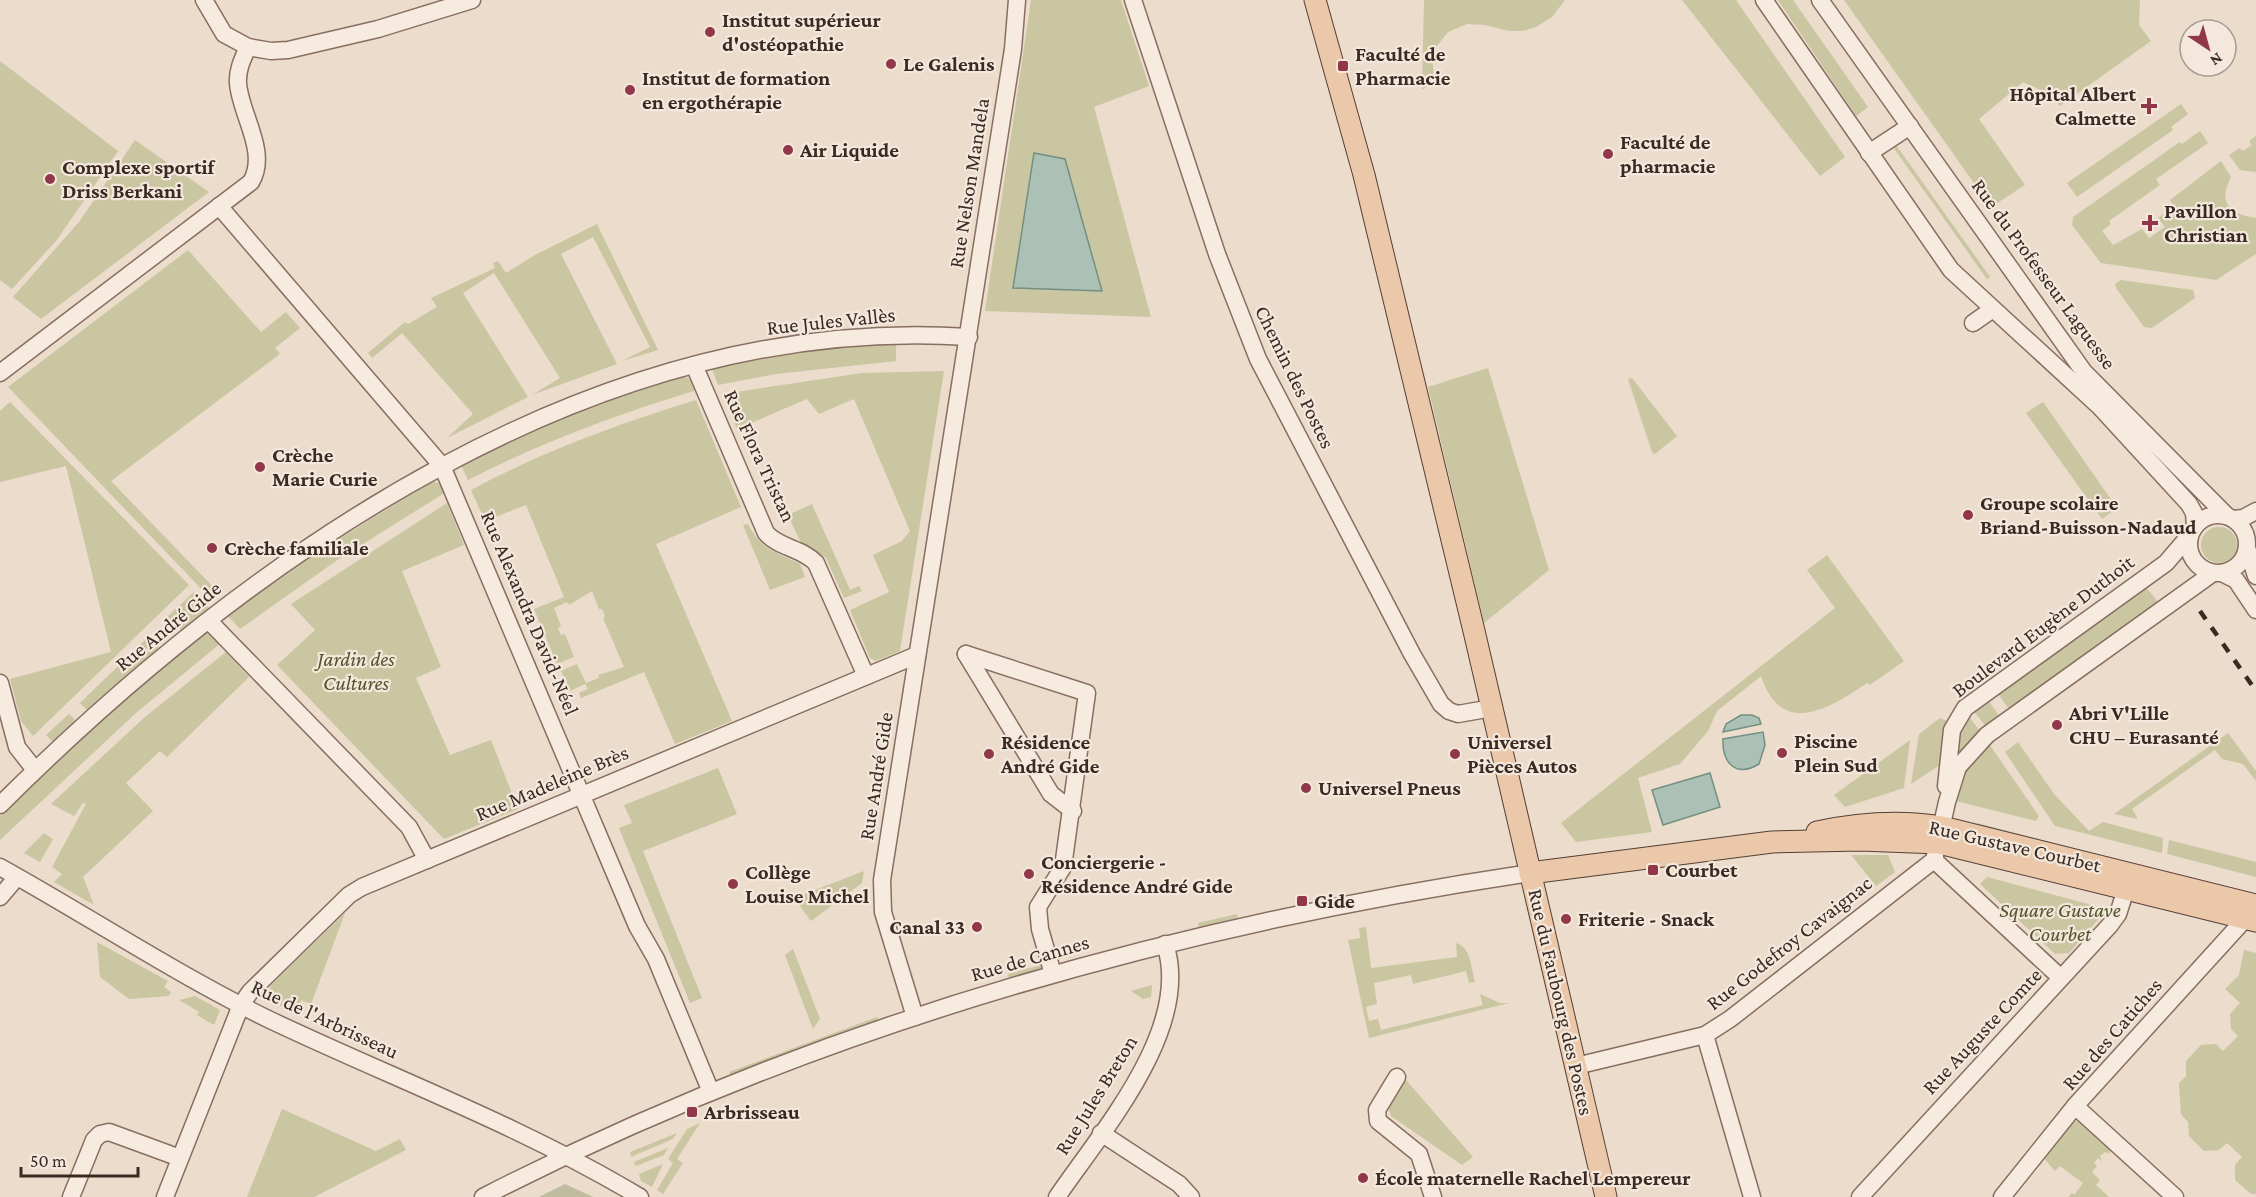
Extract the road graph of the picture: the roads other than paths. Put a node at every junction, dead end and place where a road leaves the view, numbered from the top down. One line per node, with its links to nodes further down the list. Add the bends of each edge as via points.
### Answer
1 (204, 0): 8 (street, via 224,34)
2 (472, 0): 8 (street, via 378,29 288,50)
3 (1017, 0): 14 (street, Rue Nelson Mandela)
4 (1134, 0): 29 (street, Chemin des Postes, via 1240,316 1271,383 1441,704 1458,714)
5 (1315, 0): 29 (main road, Rue du Faubourg des Postes, via 1364,175)
6 (1764, 0): 10 (street, Rue du Professeur Laguesse)
7 (1820, 0): 9 (street, Rue du Professeur Laguesse)
8 (248, 47): 11 (street, via 237,83 257,170 251,182)
9 (1910, 126): 10 (street); 19 (street, Rue du Professeur Laguesse, via 2084,372)
10 (1869, 153): 12 (street, Rue du Professeur Laguesse, via 1951,270)
11 (219, 207): 16 (street); 17 (street, Rue Alexandra David-Néel)
12 (1993, 309): 13 (street); 20 (street, Rue du Professeur Laguesse, via 2125,434 2189,504 2194,513)
13 (1973, 323)
14 (969, 337): 15 (street, Rue Jules Vallès, via 835,340); 26 (street, Rue André Gide)
15 (694, 365): 17 (street, Rue Jules Vallès, via 559,409); 27 (street, Rue Flora Tristan, via 766,533 816,563)
16 (0, 373)
17 (442, 466): 25 (street, Rue André Gide, via 308,549); 31 (street, Rue Alexandra David-Néel)
18 (2256, 511): 19 (street, via 2244,518)
19 (2231, 518): 20 (street, via 2208,516); 21 (street)
20 (2193, 531): 22 (street, via 2189,547 2194,561 2203,569); 32 (street, Boulevard Eugène Duthoit, via 2179,551 2158,569 1965,708 1948,745)
21 (2250, 541): 22 (street, via 2240,563); 23 (street)
22 (2218, 573): 24 (street, via 2236,580); 32 (street, Boulevard Eugène Duthoit, via 1987,735 1958,767)
23 (2256, 576)
24 (2256, 610)
25 (209, 621): 30 (street, Rue André Gide, via 92,717); 36 (street, via 410,827)
26 (917, 655): 27 (street, Rue Madeleine Brès); 47 (street, Rue André Gide, via 882,892 885,918)
27 (866, 676): 31 (street, Rue Madeleine Brès)
28 (0, 683): 30 (street, via 17,747)
29 (1492, 708): 38 (main road, Rue du Faubourg des Postes)
30 (36, 770): 33 (street, Rue André Gide)
31 (582, 795): 36 (street, Rue Madeleine Brès); 51 (street, Rue Alexandra David-Néel)
32 (1947, 802): 35 (street, Boulevard Eugène Duthoit)
33 (0, 805)
34 (1072, 811): 34 (street, via 1088,693 966,654 1051,794); 44 (street, via 1063,867 1038,907)
35 (1938, 843): 38 (main road, Rue Gustave Courbet, via 1772,842); 40 (main road, Rue Gustave Courbet); 42 (main road, Rue Gustave Courbet); 45 (street, Rue Gustave Courbet); 48 (street, Rue Godefroy Cavaignac, via 1730,1019)
36 (427, 860): 46 (street, Rue Madeleine Brès, via 349,895)
37 (0, 867): 39 (street, Rue de l'Arbrisseau)
38 (1530, 873): 43 (street, Rue de Cannes, via 1309,911); 49 (main road, Rue du Faubourg des Postes)
39 (17, 877): 41 (street); 46 (street, Rue de l'Arbrisseau)
40 (2126, 889): 42 (main road, Rue Gustave Courbet); 45 (street, Rue Auguste Comte, via 2115,918)
41 (0, 897)
42 (2252, 915): 52 (street, Rue des Catiches)
43 (1165, 944): 44 (street, Rue de Cannes); 53 (street, Rue Jules Breton, via 1170,977 1162,1028 1146,1064)
44 (1053, 974): 47 (street, Rue de Cannes)
45 (2061, 978): 65 (street, Rue Auguste Comte)
46 (241, 1005): 54 (street, Rue Madeleine Brès); 55 (street, Rue de l'Arbrisseau, via 501,1124)
47 (915, 1017): 51 (street, Rue de Cannes)
48 (1705, 1035): 49 (street, Rue Godefroy Cavaignac); 64 (street)
49 (1576, 1066): 63 (main road, Rue du Faubourg des Postes)
50 (1397, 1077): 62 (street, via 1377,1110 1378,1121 1419,1154)
51 (711, 1092): 55 (street, Rue de Cannes)
52 (2074, 1106): 66 (street); 67 (street, Rue des Catiches)
53 (1101, 1133): 60 (street, Rue Jules Breton); 61 (street, via 1179,1184)
54 (180, 1158): 56 (street, via 105,1133 94,1140); 57 (street, Rue Madeleine Brès)
55 (565, 1158): 58 (street, Rue de Cannes); 59 (street, Rue de l'Arbrisseau)
56 (71, 1197)
57 (165, 1197)
58 (483, 1197)
59 (640, 1197)
60 (1057, 1197)
61 (1191, 1197)
62 (1433, 1197)
63 (1606, 1197)
64 (1752, 1197)
65 (1860, 1197)
66 (2002, 1197)
67 (2175, 1197)

